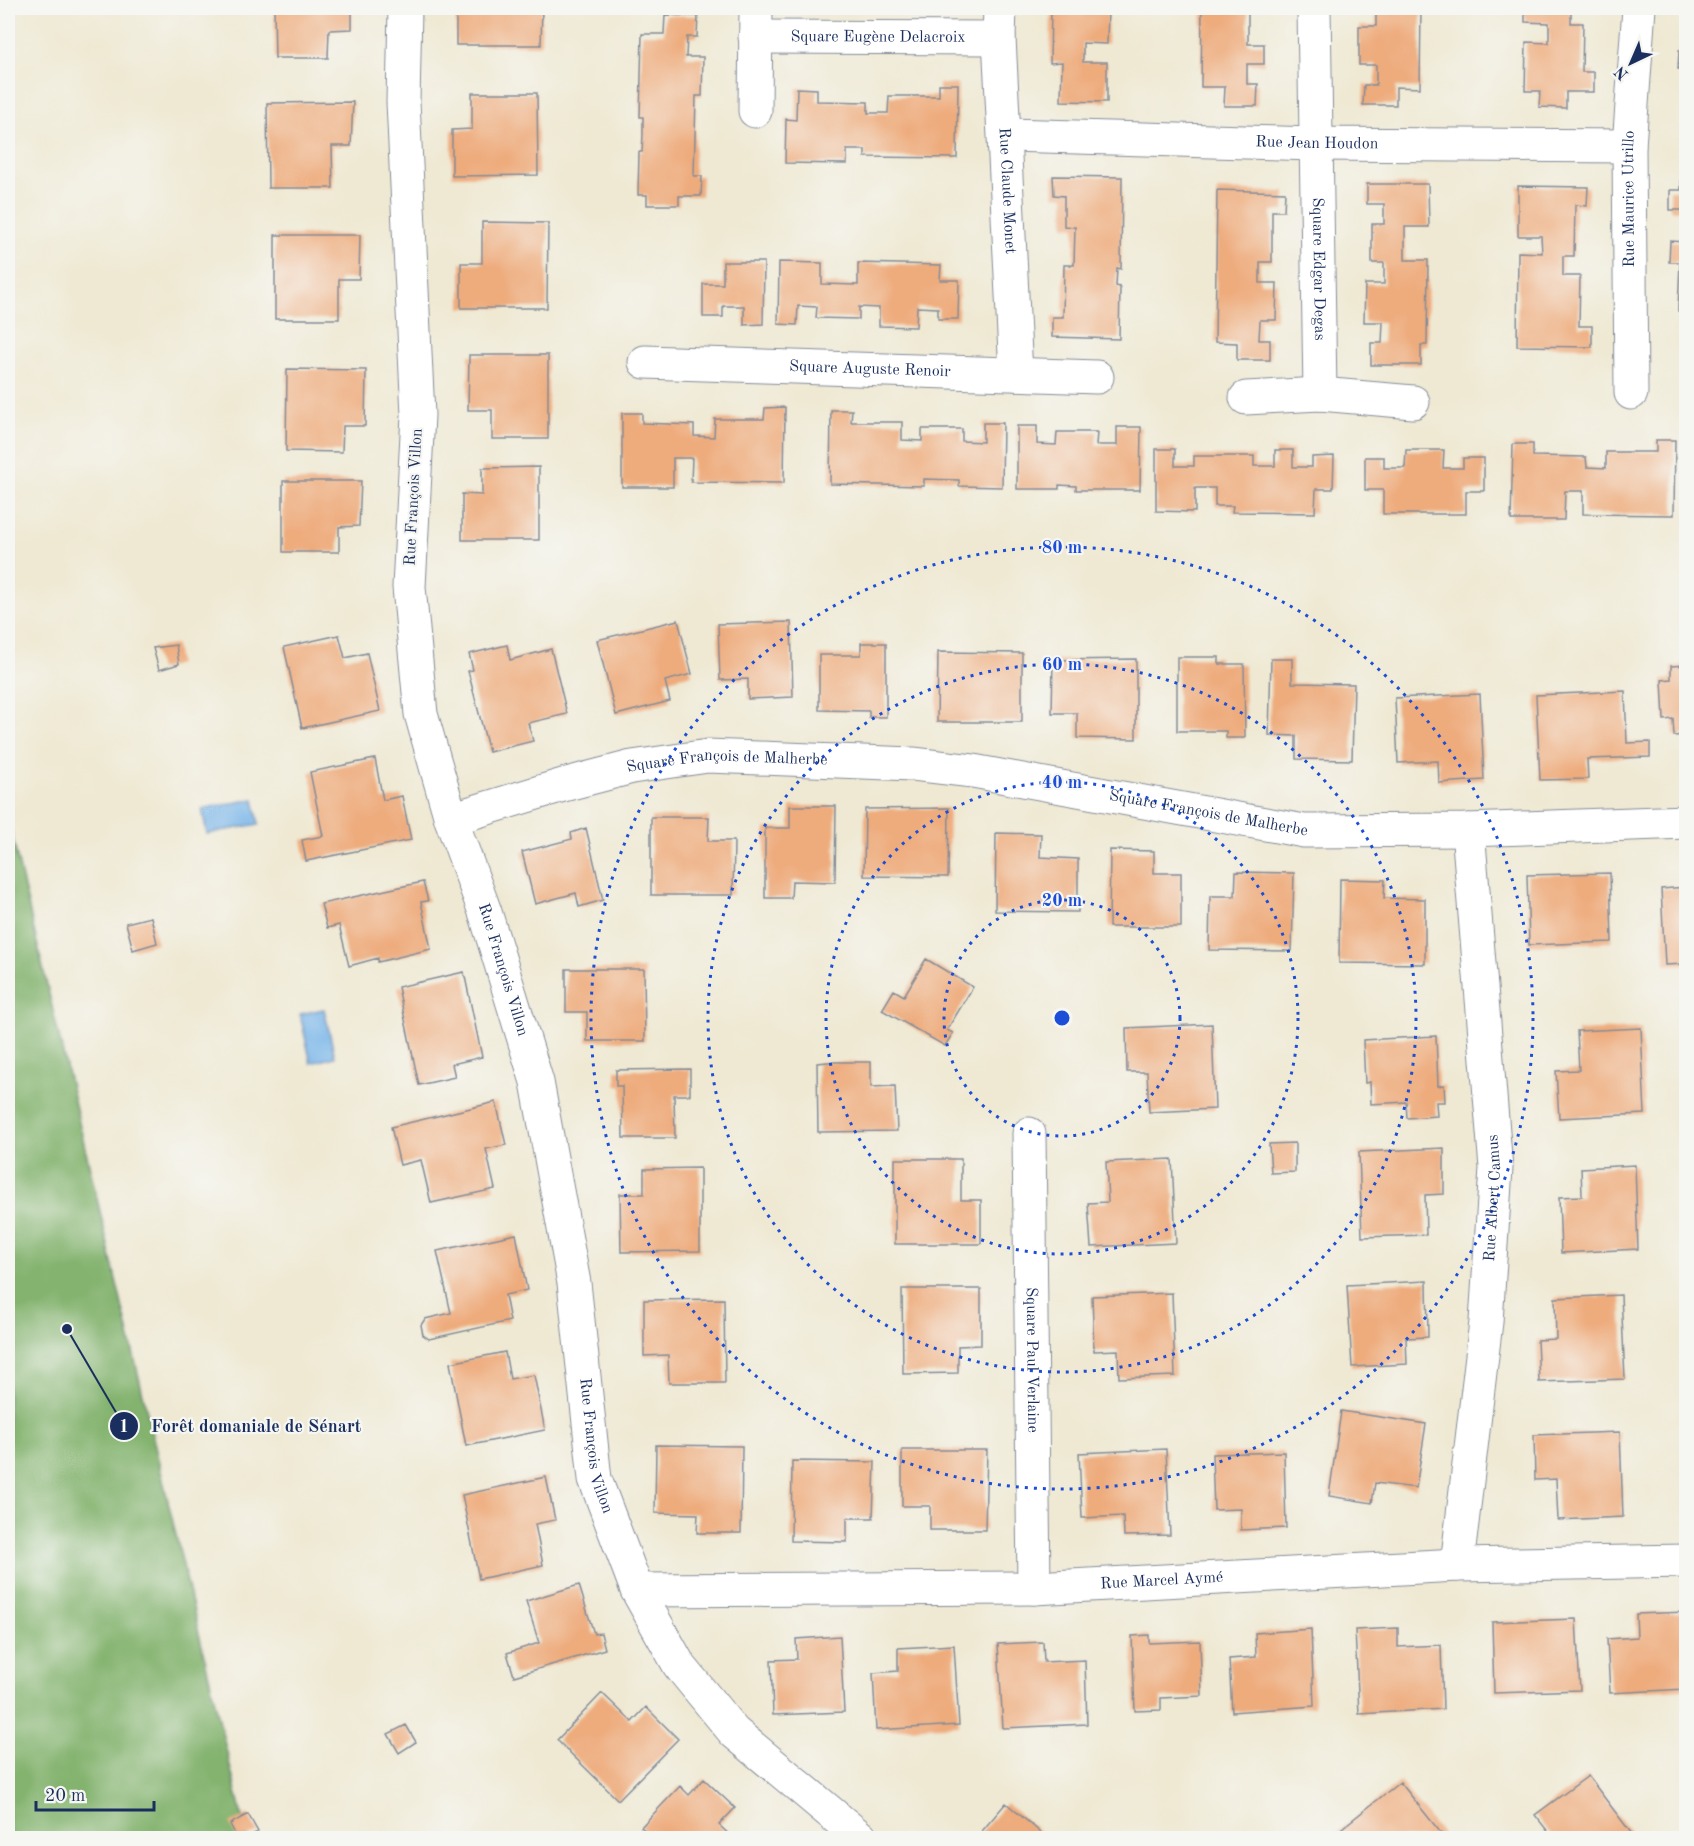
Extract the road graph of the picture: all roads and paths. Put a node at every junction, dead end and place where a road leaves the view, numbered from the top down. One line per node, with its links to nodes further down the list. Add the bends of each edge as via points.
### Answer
1 (405, 8): 17 (street, Rue François Villon, via 403,102 418,415 409,587 421,714)
2 (1314, 8): 8 (street, Square Edgar Degas)
3 (1639, 8): 9 (street, Rue Maurice Utrillo)
4 (756, 22): 5 (street, Square Eugène Delacroix); 6 (street, Square Eugène Delacroix)
5 (1000, 23): 7 (street, Rue Claude Monet)
6 (755, 111)
7 (1005, 135): 8 (street, Rue Jean Houdon); 11 (street, Rue Claude Monet)
8 (1315, 144): 9 (street, Rue Jean Houdon); 14 (street, Square Edgar Degas)
9 (1629, 146): 13 (street, Rue Maurice Utrillo)
10 (645, 362): 11 (street, Square Auguste Renoir)
11 (1016, 374): 12 (street, Square Auguste Renoir)
12 (1096, 377)
13 (1631, 393)
14 (1320, 394): 15 (street); 16 (street)
15 (1246, 398)
16 (1413, 402)
17 (451, 819): 19 (street, Square François de Malherbe, via 632,767 708,756 923,765 973,771 1304,831); 24 (street, Rue François Villon, via 485,912 537,1083 574,1283 595,1479)
18 (1686, 822): 19 (street, Square François de Malherbe)
19 (1468, 830): 22 (street, Rue Albert Camus, via 1496,1168 1486,1323)
20 (1029, 1134): 23 (street, Square Paul Verlaine)
21 (1686, 1561): 22 (street, Rue Marcel Aymé)
22 (1457, 1566): 23 (street, Rue Marcel Aymé)
23 (1034, 1588): 24 (street, Rue Marcel Aymé)
24 (638, 1590): 25 (street, Rue François Villon, via 679,1665 734,1732)
25 (861, 1839)

